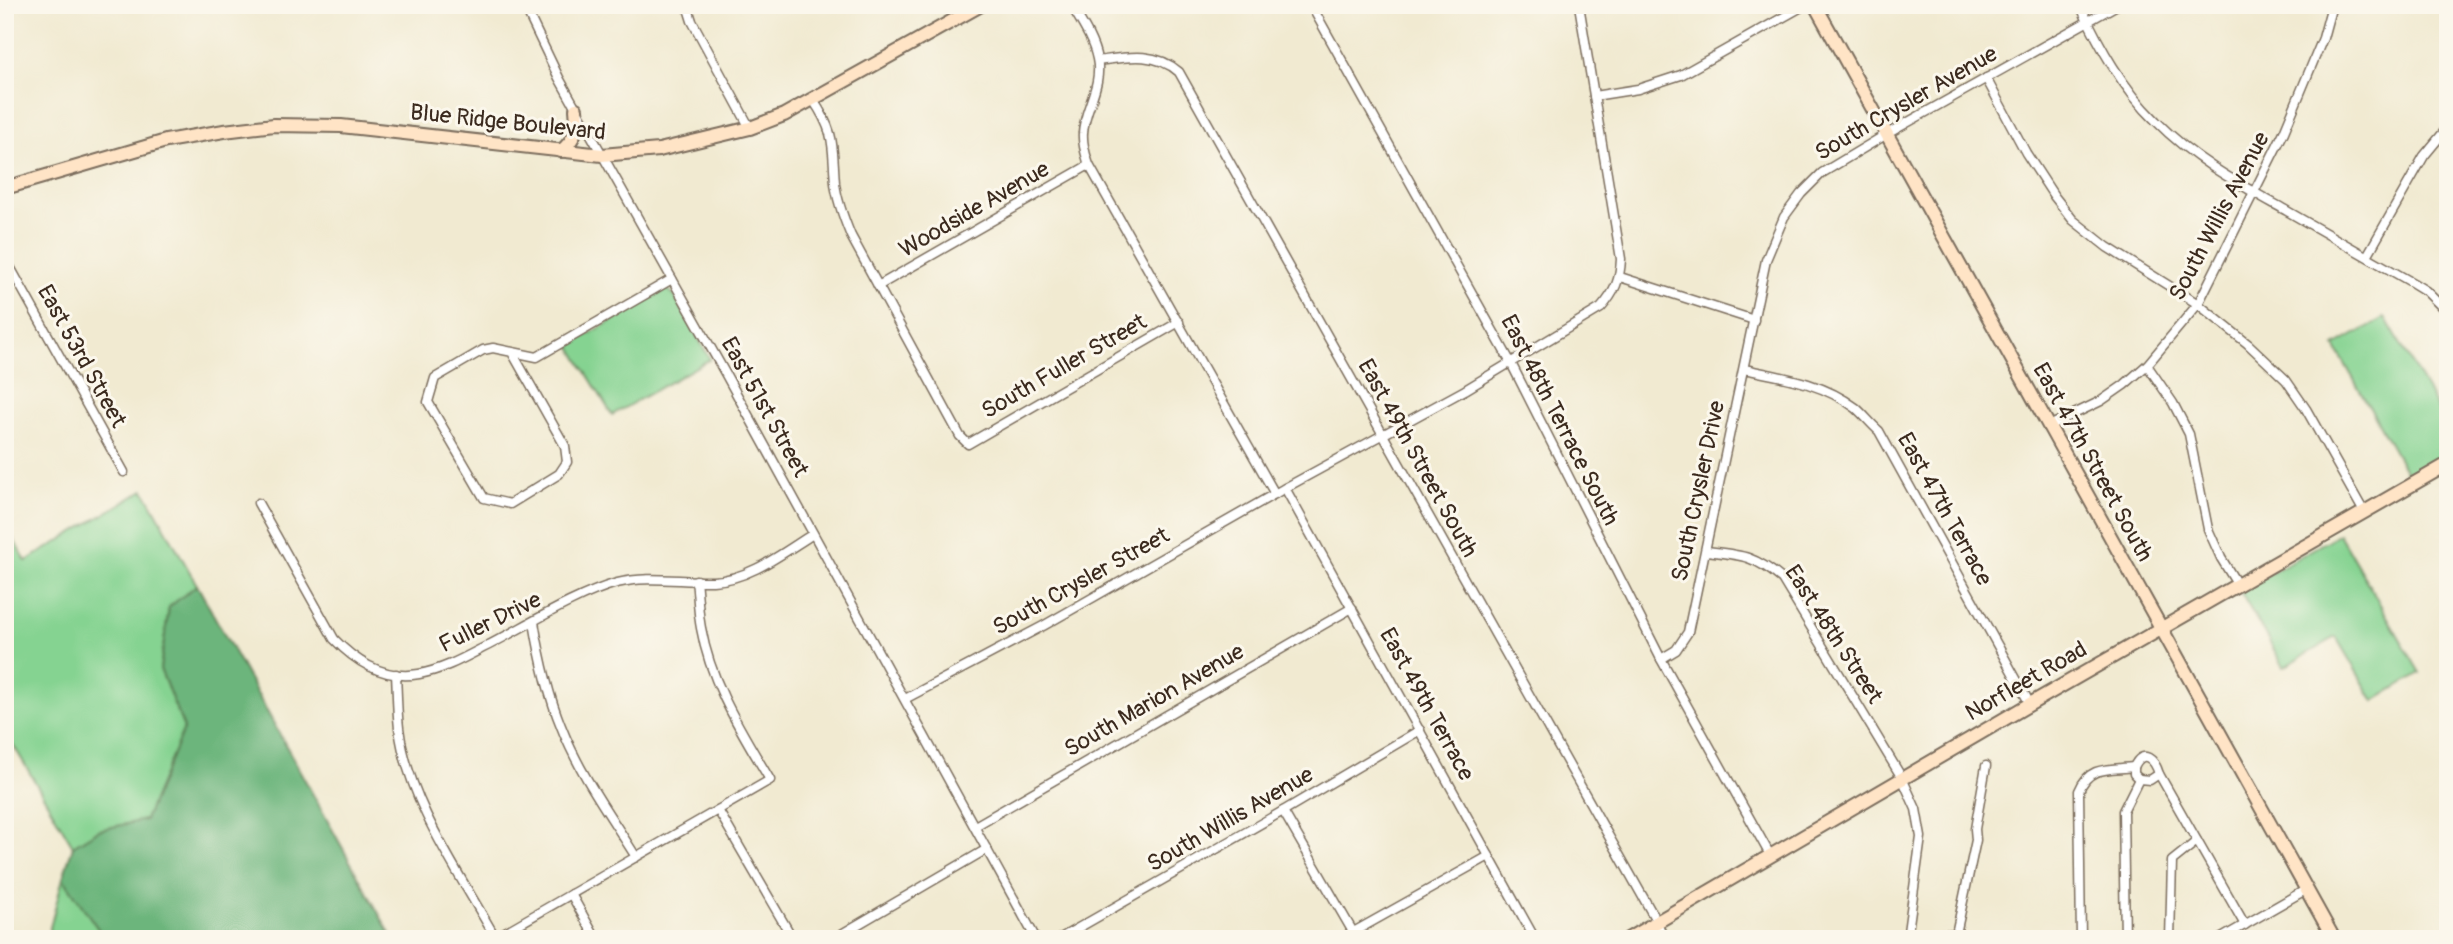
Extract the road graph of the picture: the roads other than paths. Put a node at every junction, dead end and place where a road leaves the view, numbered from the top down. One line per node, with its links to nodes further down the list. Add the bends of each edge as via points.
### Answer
1 (524, 5): 17 (street, East 51st Street)
2 (687, 5): 19 (street)
3 (981, 5): 16 (street, Blue Ridge Boulevard)
4 (1071, 5): 13 (street)
5 (1311, 5): 36 (street, East 48th Terrace South)
6 (1579, 5): 15 (street)
7 (1805, 5): 15 (street, via 1681,75 1638,89)
8 (1815, 5): 20 (street, East 47th Street South)
9 (2080, 5): 12 (street)
10 (2117, 5): 12 (street, South Crysler Avenue)
11 (2332, 5): 25 (street, South Willis Avenue, via 2303,88)
12 (2088, 21): 14 (street, South Crysler Avenue); 25 (street, via 2116,74 2153,119 2200,160)
13 (1098, 61): 23 (street, via 1097,88 1083,134); 40 (street, East 49th Street South, via 1153,57 1179,72)
14 (1986, 78): 20 (street, South Crysler Avenue); 31 (street, via 2026,153 2073,220)
15 (1594, 96): 28 (street, via 1621,259)
16 (813, 100): 19 (street, Blue Ridge Boulevard); 30 (street, via 832,139 835,185 843,216)
17 (576, 109): 21 (street, via 577,131); 22 (street, East 51st Street)
18 (2448, 127): 26 (street, via 2424,156)
19 (750, 128): 22 (street, Blue Ridge Boulevard, via 659,150)
20 (1887, 134): 33 (street, South Crysler Avenue, via 1822,173 1790,209 1766,260); 39 (street, East 47th Street South)
21 (561, 151): 22 (street, Blue Ridge Boulevard); 24 (street, Blue Ridge Boulevard, via 341,126 274,125 166,141)
22 (602, 155): 29 (street, East 51st Street)
23 (1089, 165): 30 (street, Woodside Avenue); 34 (street)
24 (5, 188)
25 (2254, 193): 26 (street); 31 (street, South Willis Avenue)
26 (2367, 256): 32 (street, via 2426,291)
27 (5, 258): 42 (street, East 53rd Street)
28 (1620, 277): 33 (street); 36 (street, via 1601,308)
29 (672, 279): 35 (street, via 537,357); 47 (street, East 51st Street)
30 (878, 286): 34 (street, South Fuller Street, via 968,444)
31 (2197, 304): 37 (street, South Willis Avenue); 46 (street, via 2286,380)
32 (2448, 313)
33 (1754, 320): 38 (street, South Crysler Drive)
34 (1180, 322): 44 (street)
35 (513, 354): 35 (street, via 483,350 435,378 428,402 484,498 510,504 559,474 567,462 565,446)
36 (1511, 363): 40 (street); 54 (street, East 48th Terrace South)
37 (2147, 365): 39 (street, South Willis Avenue, via 2101,401); 50 (street, via 2189,434 2208,529)
38 (1744, 369): 48 (street, South Crysler Drive); 57 (street, East 47th Terrace, via 1823,389 1856,408 1879,431)
39 (2049, 425): 53 (street, East 47th Street South)
40 (1383, 435): 43 (street); 74 (street, East 49th Street South)
41 (2448, 464): 46 (street, Norfleet Road)
42 (124, 472)
43 (1285, 488): 44 (street); 51 (street, East 49th Terrace)
44 (1275, 494): 56 (street, South Crysler Street)
45 (258, 503): 55 (street, Fuller Drive, via 334,639 363,664)
46 (2364, 512): 50 (street, Norfleet Road)
47 (813, 534): 49 (street, Fuller Drive, via 745,573 715,581); 56 (street, East 51st Street)
48 (1706, 551): 54 (street, South Crysler Drive, via 1689,632 1676,650); 62 (street, East 48th Street, via 1748,556 1782,579)
49 (696, 580): 52 (street, Fuller Drive, via 618,583); 64 (street, via 701,628 714,675 729,710 771,780)
50 (2237, 584): 53 (street, Norfleet Road)
51 (1352, 608): 58 (street, East 49th Terrace); 66 (street, South Marion Avenue)
52 (534, 622): 55 (street, Fuller Drive, via 445,667 417,675); 71 (street, via 544,680 561,728)
53 (2162, 627): 57 (street, Norfleet Road); 72 (street, East 47th Street South)
54 (1661, 659): 69 (street, East 48th Terrace South)
55 (396, 674): 79 (street, via 399,729 415,787)
56 (905, 699): 66 (street, East 51st Street)
57 (2030, 704): 62 (street, Norfleet Road)
58 (1420, 730): 65 (street, South Willis Avenue); 70 (street, East 49th Terrace)
59 (1986, 766): 78 (street)
60 (2134, 767): 61 (street, via 2140,758 2150,758); 63 (street); 89 (street, via 2096,771 2084,777 2079,791)
61 (2159, 774): 63 (street, via 2150,780); 67 (street)
62 (1902, 778): 69 (street, Norfleet Road); 77 (street, East 48th Street, via 1916,809 1921,837)
63 (2139, 779): 90 (street, via 2123,811)
64 (718, 810): 71 (street); 81 (street)
65 (1283, 811): 76 (street); 84 (street, South Willis Avenue)
66 (975, 827): 68 (street, East 51st Street)
67 (2197, 841): 75 (street); 91 (street, via 2172,861)
68 (988, 849): 82 (street); 83 (street)
69 (1770, 855): 74 (street, Norfleet Road)
70 (1489, 856): 76 (street); 86 (street, East 49th Terrace)
71 (636, 857): 73 (street)
72 (2307, 889): 75 (street); 93 (street, East 47th Street South)
73 (571, 894): 79 (street); 80 (street)
74 (1657, 922): 87 (street, Norfleet Road); 88 (street, East 49th Street South)
75 (2245, 925): 92 (street)
76 (1353, 932): 85 (street)
77 (1906, 937): 78 (street)
78 (1957, 937)
79 (494, 938)
80 (596, 939)
81 (793, 939)
82 (833, 939)
83 (1036, 939)
84 (1059, 939)
85 (1341, 939)
86 (1535, 939)
87 (1628, 939)
88 (1664, 939)
89 (2081, 939)
90 (2125, 939)
91 (2171, 939)
92 (2220, 939)
93 (2334, 939)

